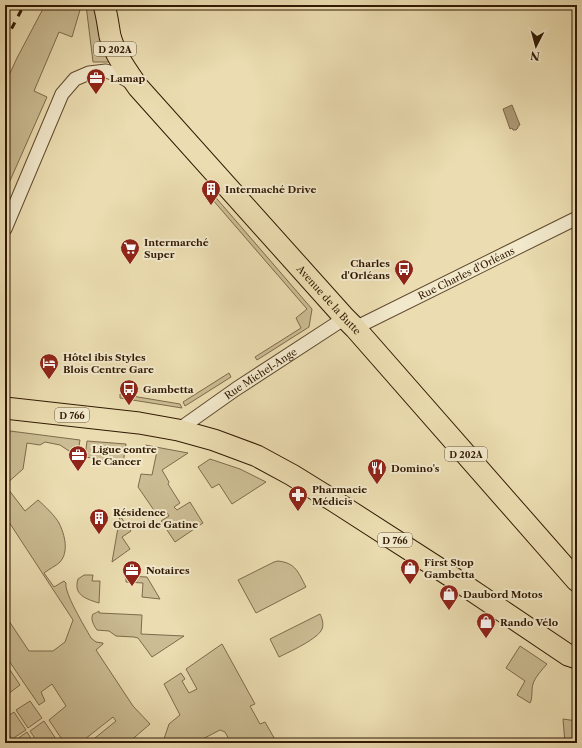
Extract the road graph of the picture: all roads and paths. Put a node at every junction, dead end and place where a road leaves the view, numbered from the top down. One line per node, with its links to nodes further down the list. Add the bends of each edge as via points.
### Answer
1 (104, 5): 2 (main road, Avenue de la Butte / D 202A, via 115,51)
2 (138, 87): 4 (street, via 106,71 89,73 75,79 62,94); 5 (main road, Avenue de la Butte / D 202A)
3 (577, 218): 5 (street, Rue Charles d'Orléans)
4 (5, 229)
5 (350, 323): 7 (street, Rue Michel-Ange, via 236,389); 8 (main road, Avenue de la Butte / D 202A)
6 (5, 408): 7 (main road, D 766, via 139,423)
7 (178, 430): 9 (main road, D 766, via 257,456 292,475 334,500)
8 (577, 581)
9 (574, 659)

